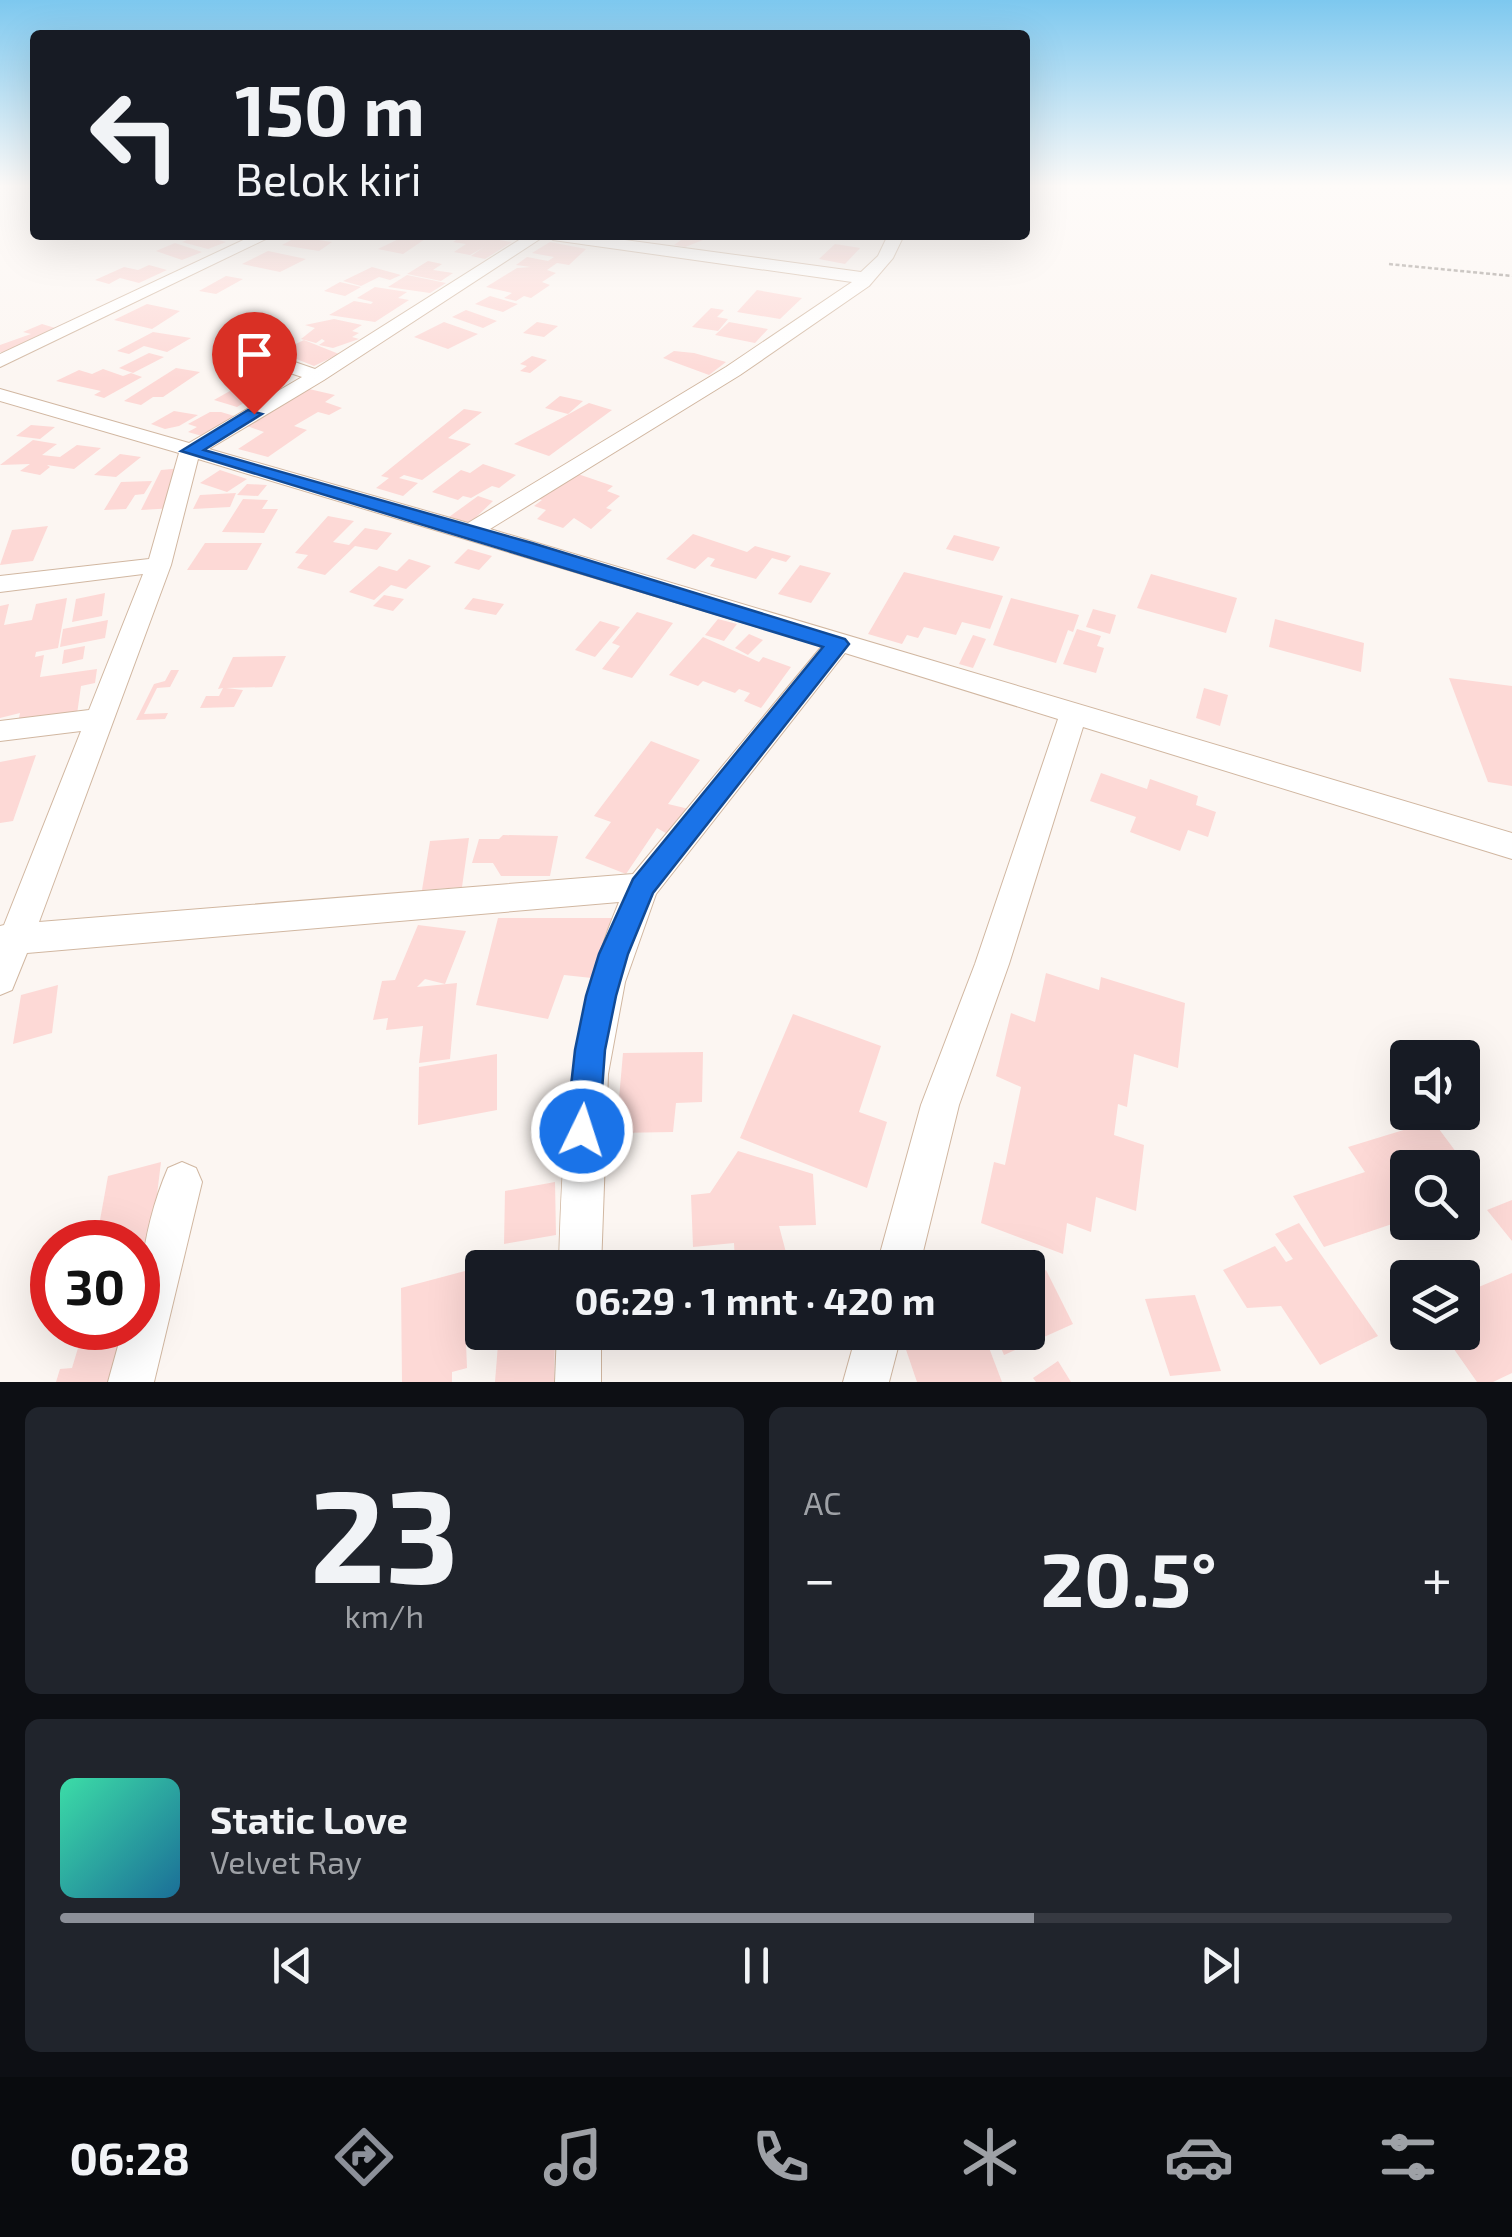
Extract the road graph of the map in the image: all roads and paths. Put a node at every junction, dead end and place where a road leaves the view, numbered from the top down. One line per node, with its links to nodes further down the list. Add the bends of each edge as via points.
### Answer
1 (231, 251): 9 (street)
2 (512, 251): 10 (street)
3 (678, 251): 7 (street)
4 (888, 251): 7 (street)
5 (1389, 264): 6 (path)
6 (1512, 276)
7 (862, 279): 13 (street, via 734,371)
8 (246, 352): 10 (street)
9 (0, 361)
10 (317, 376): 12 (street)
11 (0, 395): 12 (street)
12 (190, 451): 13 (street); 14 (street)
13 (468, 533): 16 (street)
14 (159, 566): 15 (street); 18 (street)
15 (0, 584)
16 (838, 644): 17 (street); 21 (street)
17 (1074, 712): 20 (street); 26 (street, via 940,1105)
18 (99, 719): 19 (street); 22 (street)
19 (0, 730)
20 (1512, 846)
21 (642, 887): 22 (street); 25 (street, via 614,954 590,1050)
22 (8, 939): 23 (street)
23 (0, 979)
24 (182, 1182): 29 (street)
25 (580, 1250)
26 (903, 1250)
27 (578, 1350): 30 (street)
28 (875, 1350): 31 (street)
29 (131, 1382)
30 (578, 1382)
31 (866, 1382)

